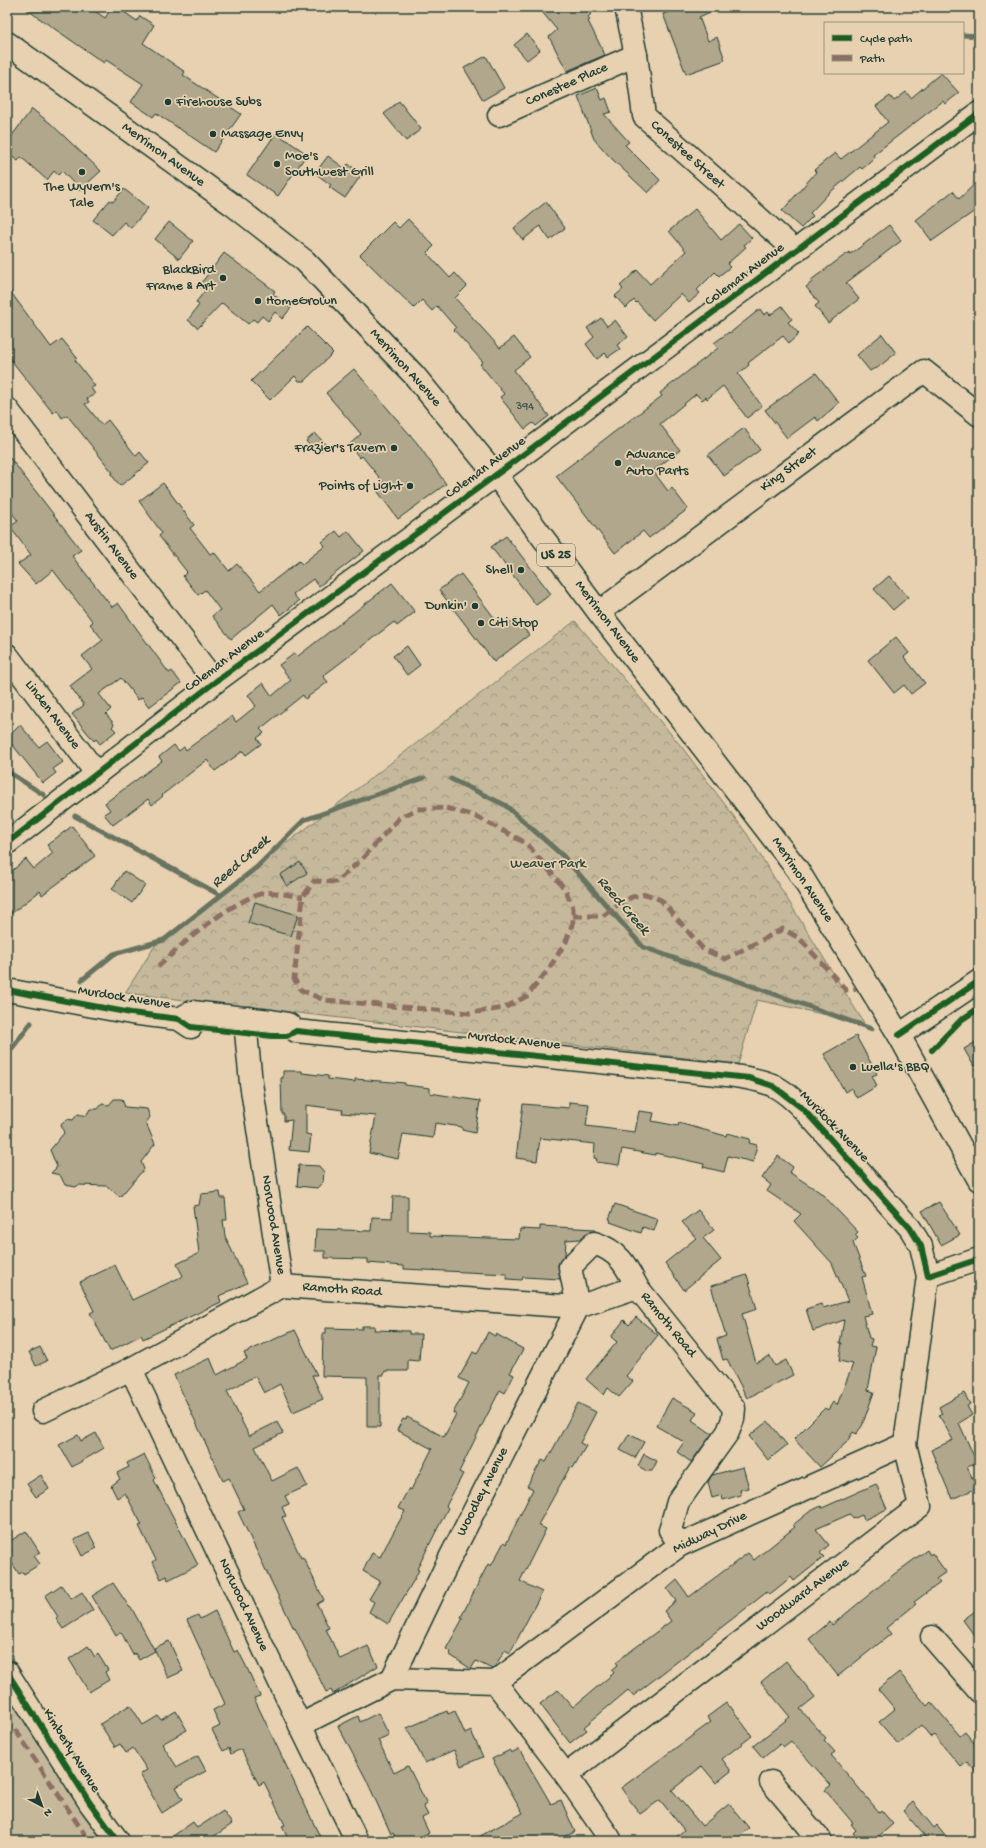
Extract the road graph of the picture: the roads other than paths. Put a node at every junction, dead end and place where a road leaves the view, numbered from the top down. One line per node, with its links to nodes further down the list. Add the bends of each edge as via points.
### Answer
1 (626, 7): 3 (street, Conestee Street)
2 (7, 43): 9 (street, Merrimon Avenue / US 25, via 233,205 305,261 414,375)
3 (636, 55): 5 (street, Conestee Place); 6 (street, Conestee Street, via 644,116)
4 (979, 113): 6 (street, Coleman Avenue)
5 (499, 115)
6 (796, 251): 9 (street, Coleman Avenue)
7 (7, 409): 12 (street, Austin Avenue)
8 (979, 415): 10 (street, King Street, via 924,371)
9 (496, 475): 10 (street, Merrimon Avenue / US 25); 12 (street, Coleman Avenue)
10 (599, 612): 18 (street, Merrimon Avenue / US 25, via 797,869)
11 (7, 655): 13 (street, Linden Avenue)
12 (215, 682): 13 (street, Coleman Avenue)
13 (98, 774): 14 (street, Coleman Avenue)
14 (7, 843)
15 (979, 980): 18 (street)
16 (7, 990): 17 (street, Murdock Avenue, via 131,1013 179,1019 192,1012)
17 (247, 1025): 21 (street, Murdock Avenue, via 288,1024 296,1031 727,1075 749,1078 773,1086 802,1108 910,1228 921,1246); 22 (street, Norwood Avenue, via 251,1083)
18 (899, 1035): 19 (street, Merrimon Avenue / US 25)
19 (979, 1180)
20 (979, 1259): 21 (street)
21 (928, 1276): 27 (street, Woodward Avenue)
22 (282, 1286): 24 (street, Ramoth Road); 25 (street, Norwood Avenue)
23 (637, 1287): 24 (street, Ramoth Road); 24 (street, via 624,1262 608,1247 594,1243 570,1267); 28 (street, Ramoth Road, via 734,1408 728,1432 678,1502 670,1530)
24 (578, 1307): 31 (street, Woodley Avenue, via 449,1560)
25 (131, 1369): 26 (street, Norwood Avenue); 34 (street, Norwood Avenue)
26 (43, 1411)
27 (904, 1444): 28 (street, Midway Drive); 35 (street, Woodward Avenue, via 920,1506)
28 (680, 1544): 32 (street, Midway Drive)
29 (932, 1637): 33 (street)
30 (7, 1672): 37 (street, Kimberly Avenue, via 90,1803)
31 (392, 1679): 32 (street); 34 (street)
32 (495, 1682): 35 (street)
33 (979, 1691)
34 (300, 1725): 38 (street, Norwood Avenue)
35 (566, 1775): 39 (street, via 610,1839)
36 (771, 1782): 40 (street)
37 (118, 1841)
38 (358, 1841)
39 (605, 1841)
40 (821, 1841)

